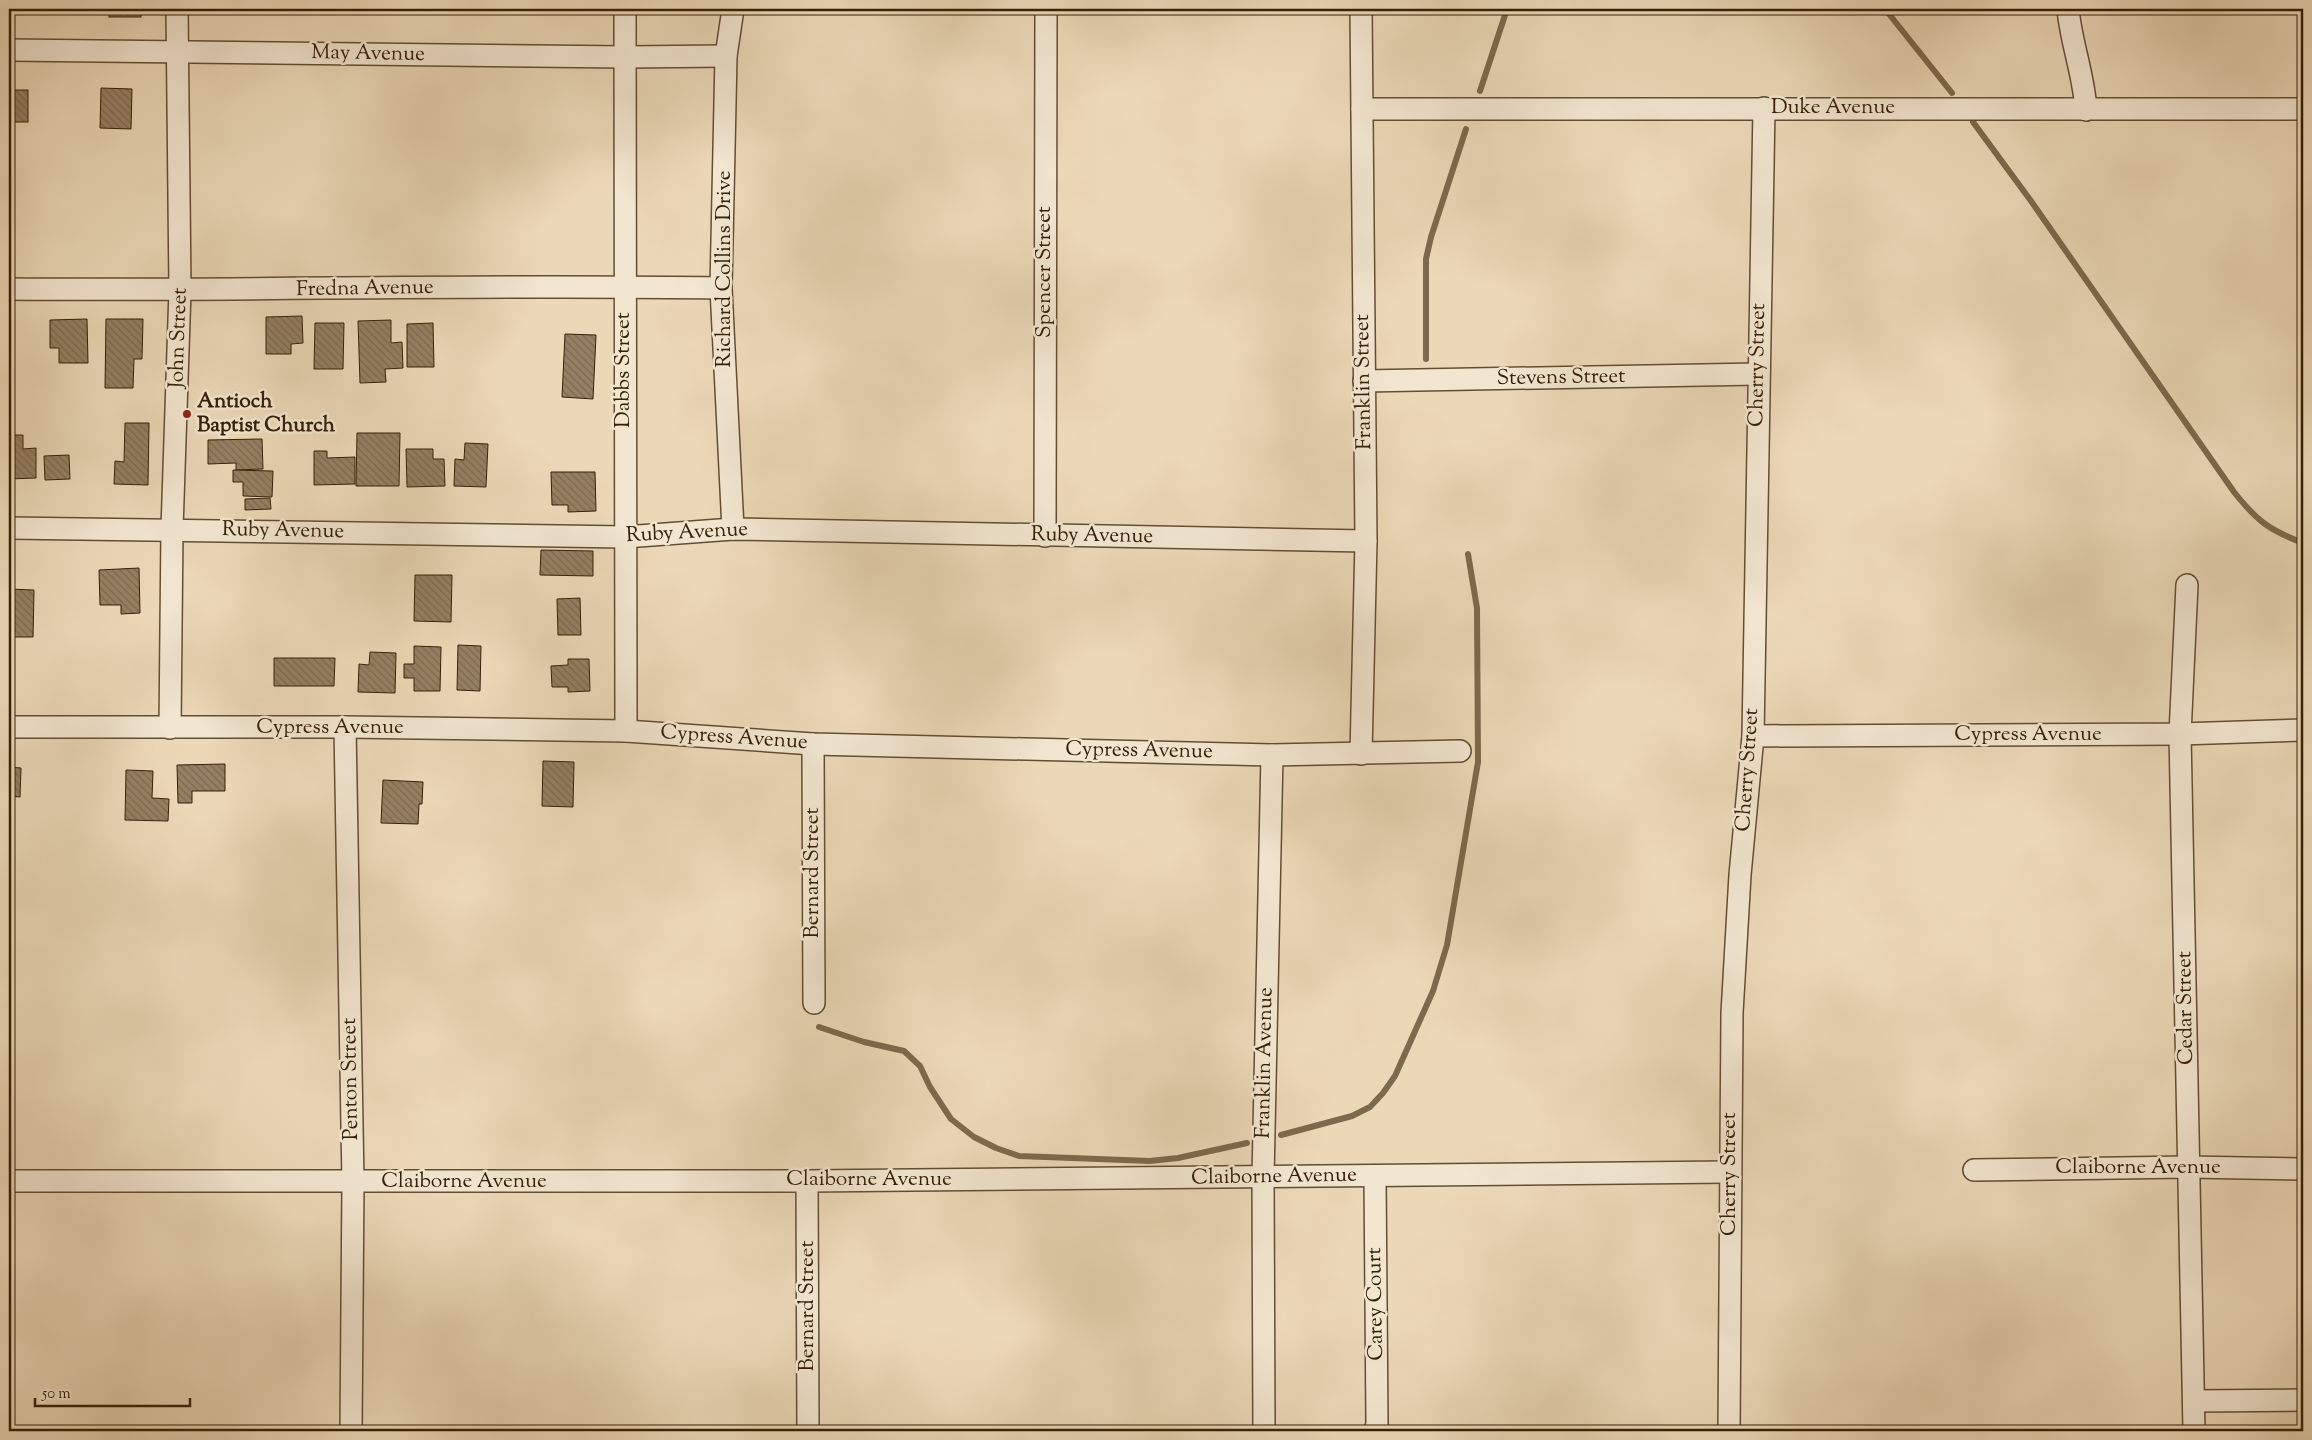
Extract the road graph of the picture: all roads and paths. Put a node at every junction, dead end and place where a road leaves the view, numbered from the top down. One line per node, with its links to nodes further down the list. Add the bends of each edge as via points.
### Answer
1 (177, 9): 8 (street, John Street)
2 (625, 9): 10 (street, Dabbs Street)
3 (733, 9): 9 (street, Richard Collins Drive)
4 (1046, 9): 24 (street, Spencer Street)
5 (1361, 9): 12 (street, Franklin Street)
6 (2068, 9): 14 (street, via 2082,73)
7 (9, 50): 8 (street, May Avenue)
8 (178, 52): 10 (street, May Avenue); 18 (street, John Street)
9 (726, 56): 10 (street, May Avenue); 16 (street, Richard Collins Drive)
10 (626, 57): 15 (street, Dabbs Street)
11 (1764, 108): 12 (street, Duke Avenue); 14 (street, Duke Avenue); 19 (street, Cherry Street)
12 (1362, 109): 20 (street, Franklin Street)
13 (2303, 109): 14 (street, Duke Avenue)
14 (2086, 110)
15 (624, 286): 16 (street, Fredna Avenue); 18 (street, Fredna Avenue); 25 (street, Dabbs Street)
16 (721, 288): 23 (street, Richard Collins Drive)
17 (9, 289): 18 (street, Fredna Avenue)
18 (180, 290): 22 (street, John Street)
19 (1758, 374): 20 (street, Stevens Street); 34 (street, Cherry Street)
20 (1364, 381): 26 (street, Franklin Street)
21 (9, 528): 22 (street, Ruby Avenue)
22 (172, 529): 25 (street, Ruby Avenue); 30 (street, John Street)
23 (733, 529): 24 (street, Ruby Avenue); 25 (street, Ruby Avenue)
24 (1045, 536): 26 (street, Ruby Avenue)
25 (625, 537): 32 (street, Dabbs Street)
26 (1366, 540): 37 (street, Franklin Street)
27 (2187, 585): 33 (street, Cedar Street)
28 (9, 727): 30 (street, Cypress Avenue)
29 (345, 727): 30 (street, Cypress Avenue); 32 (street, Cypress Avenue); 48 (street, Penton Street)
30 (170, 728)
31 (2303, 730): 33 (street, Cypress Avenue)
32 (626, 731): 35 (street, Cypress Avenue)
33 (2180, 734): 34 (street, Cypress Avenue); 40 (street, Cedar Street)
34 (1752, 736): 43 (street, Cherry Street, via 1735,944)
35 (813, 744): 38 (street, Cypress Avenue); 39 (street, Bernard Street)
36 (1460, 751): 37 (street, Cypress Avenue)
37 (1361, 754): 38 (street, Cypress Avenue)
38 (1272, 755): 45 (street, Franklin Avenue)
39 (814, 1003)
40 (2188, 1167): 41 (street, Claiborne Avenue); 42 (street, Claiborne Avenue); 50 (street, Cedar Street)
41 (2303, 1169)
42 (1974, 1170)
43 (1730, 1172): 44 (street, Claiborne Avenue); 55 (street, Cherry Street)
44 (1375, 1176): 45 (street, Claiborne Avenue); 54 (street, Carey Court)
45 (1263, 1177): 47 (street, Claiborne Avenue); 53 (street, Franklin Avenue)
46 (9, 1181): 48 (street, Claiborne Avenue)
47 (807, 1181): 48 (street, Claiborne Avenue); 52 (street, Bernard Street)
48 (353, 1182): 51 (street, Penton Street)
49 (2303, 1400): 50 (street)
50 (2194, 1401): 56 (street, Cedar Street)
51 (351, 1431)
52 (808, 1431)
53 (1264, 1431)
54 (1375, 1431)
55 (1728, 1431)
56 (2194, 1431)

